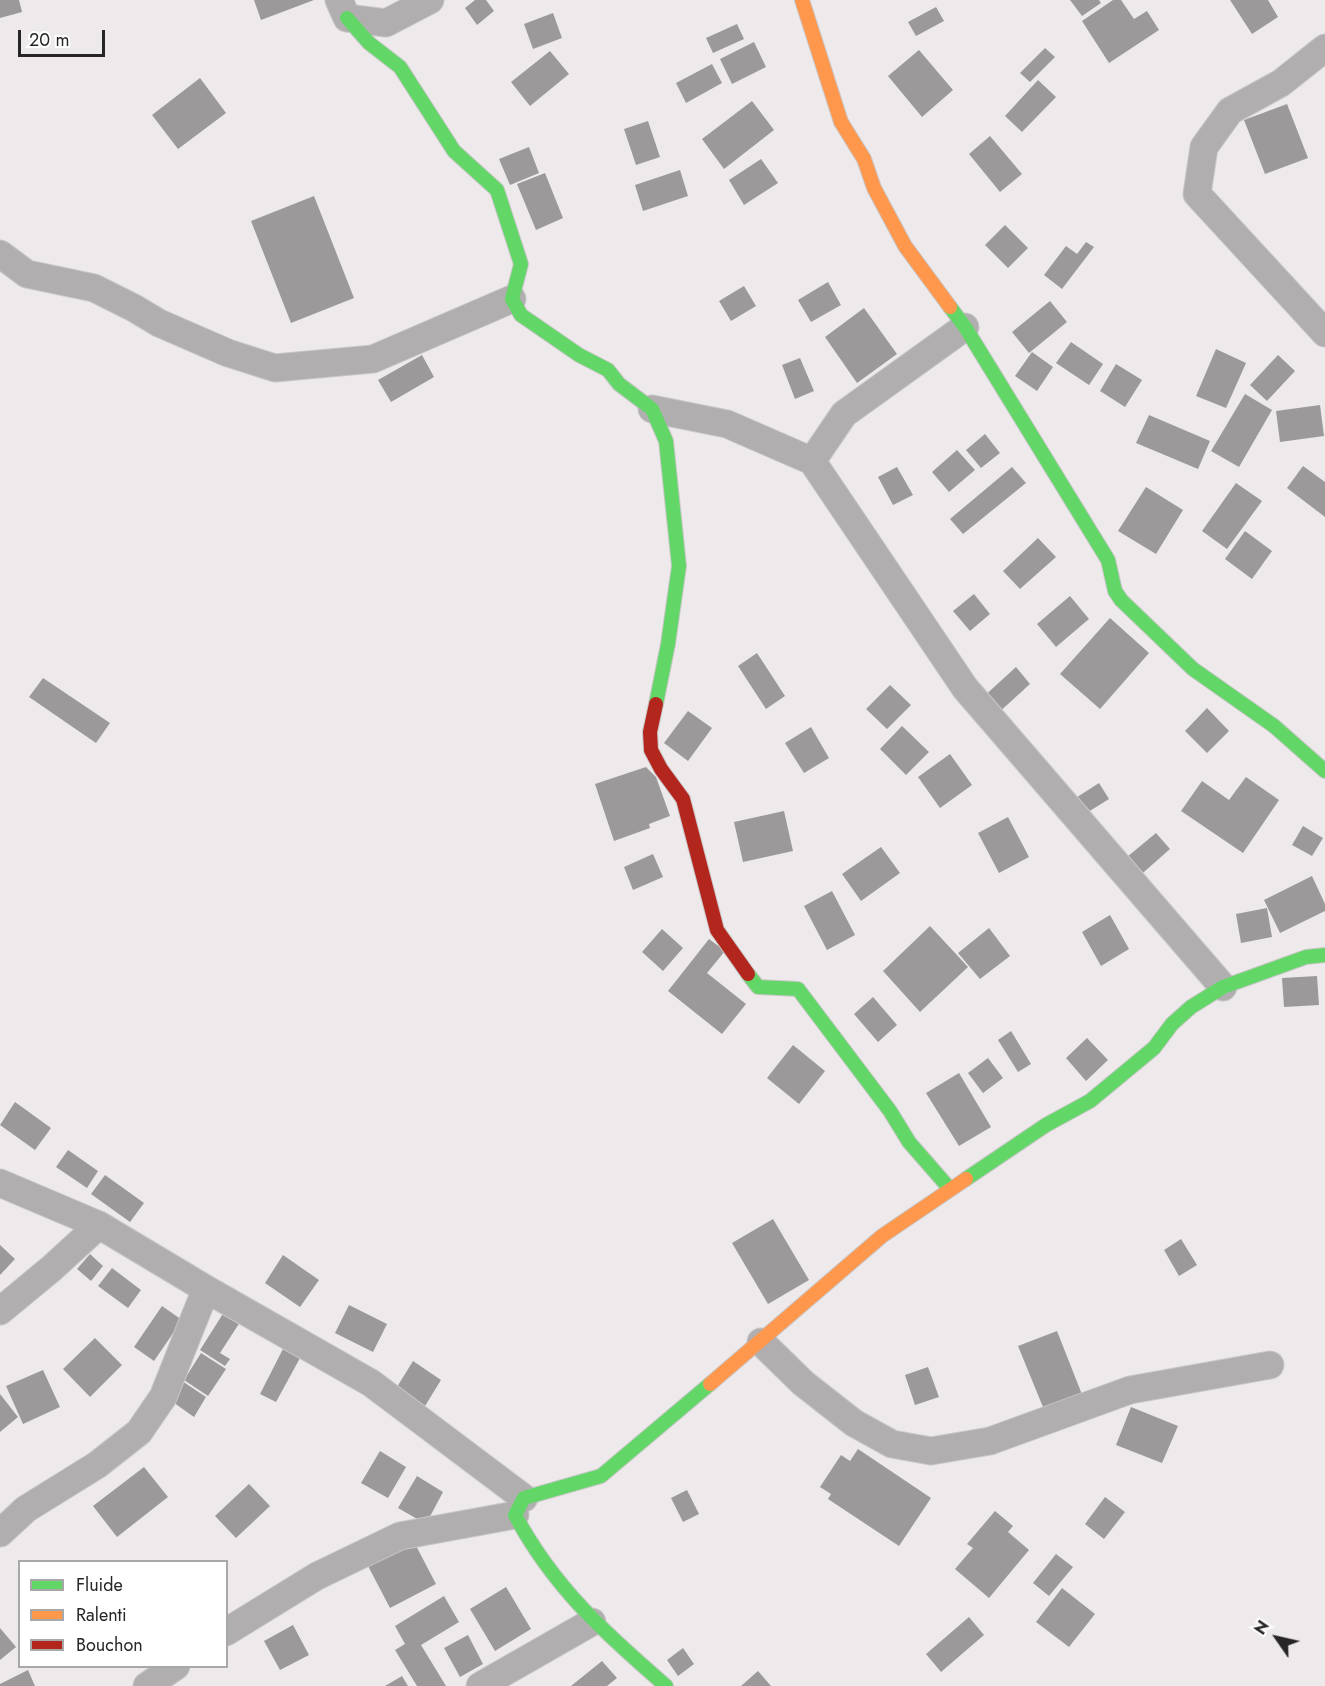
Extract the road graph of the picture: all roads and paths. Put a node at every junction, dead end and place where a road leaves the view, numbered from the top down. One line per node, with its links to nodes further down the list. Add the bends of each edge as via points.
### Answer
1 (429, 0): 3 (street, via 386,23)
2 (802, 0): 7 (street, via 841,122 864,159 874,188 905,246)
3 (343, 9): 6 (street, via 369,43 400,67 454,151 497,190 521,264)
4 (1325, 48): 8 (street, via 1281,83 1230,111 1204,147 1197,194)
5 (0, 254): 6 (street, via 27,274 94,288 159,323 228,353 275,368 373,359)
6 (512, 299): 9 (street, via 521,315 608,370 619,384)
7 (965, 327): 10 (street, via 844,414); 11 (street, via 1108,560 1116,595 1192,669 1274,726)
8 (1325, 333)
9 (652, 409): 10 (street, via 727,424); 15 (street, via 666,441 679,566 650,732 651,750 682,798 717,930 758,987 798,989 909,1142)
10 (812, 461): 13 (street, via 964,688)
11 (1325, 771)
12 (1325, 955): 13 (street, via 1306,957)
13 (1223, 987): 15 (street, via 1191,1007 1154,1048 1090,1101 1046,1125)
14 (0, 1183): 16 (street)
15 (950, 1189): 19 (street, via 882,1236)
16 (99, 1225): 17 (street); 18 (street)
17 (206, 1289): 21 (street, via 372,1383); 22 (street, via 163,1397 139,1432 97,1465 26,1509)
18 (0, 1311)
19 (761, 1342): 20 (street, via 803,1383 854,1423 892,1444 931,1451 990,1441 1130,1390); 21 (street, via 601,1476)
20 (1270, 1365)
21 (519, 1506): 23 (street, via 524,1534 557,1583); 24 (street, via 400,1536 317,1576)
22 (0, 1533)
23 (592, 1622): 27 (street); 28 (street)
24 (228, 1631)
25 (173, 1668): 26 (street)
26 (147, 1686)
27 (480, 1686)
28 (666, 1686)

